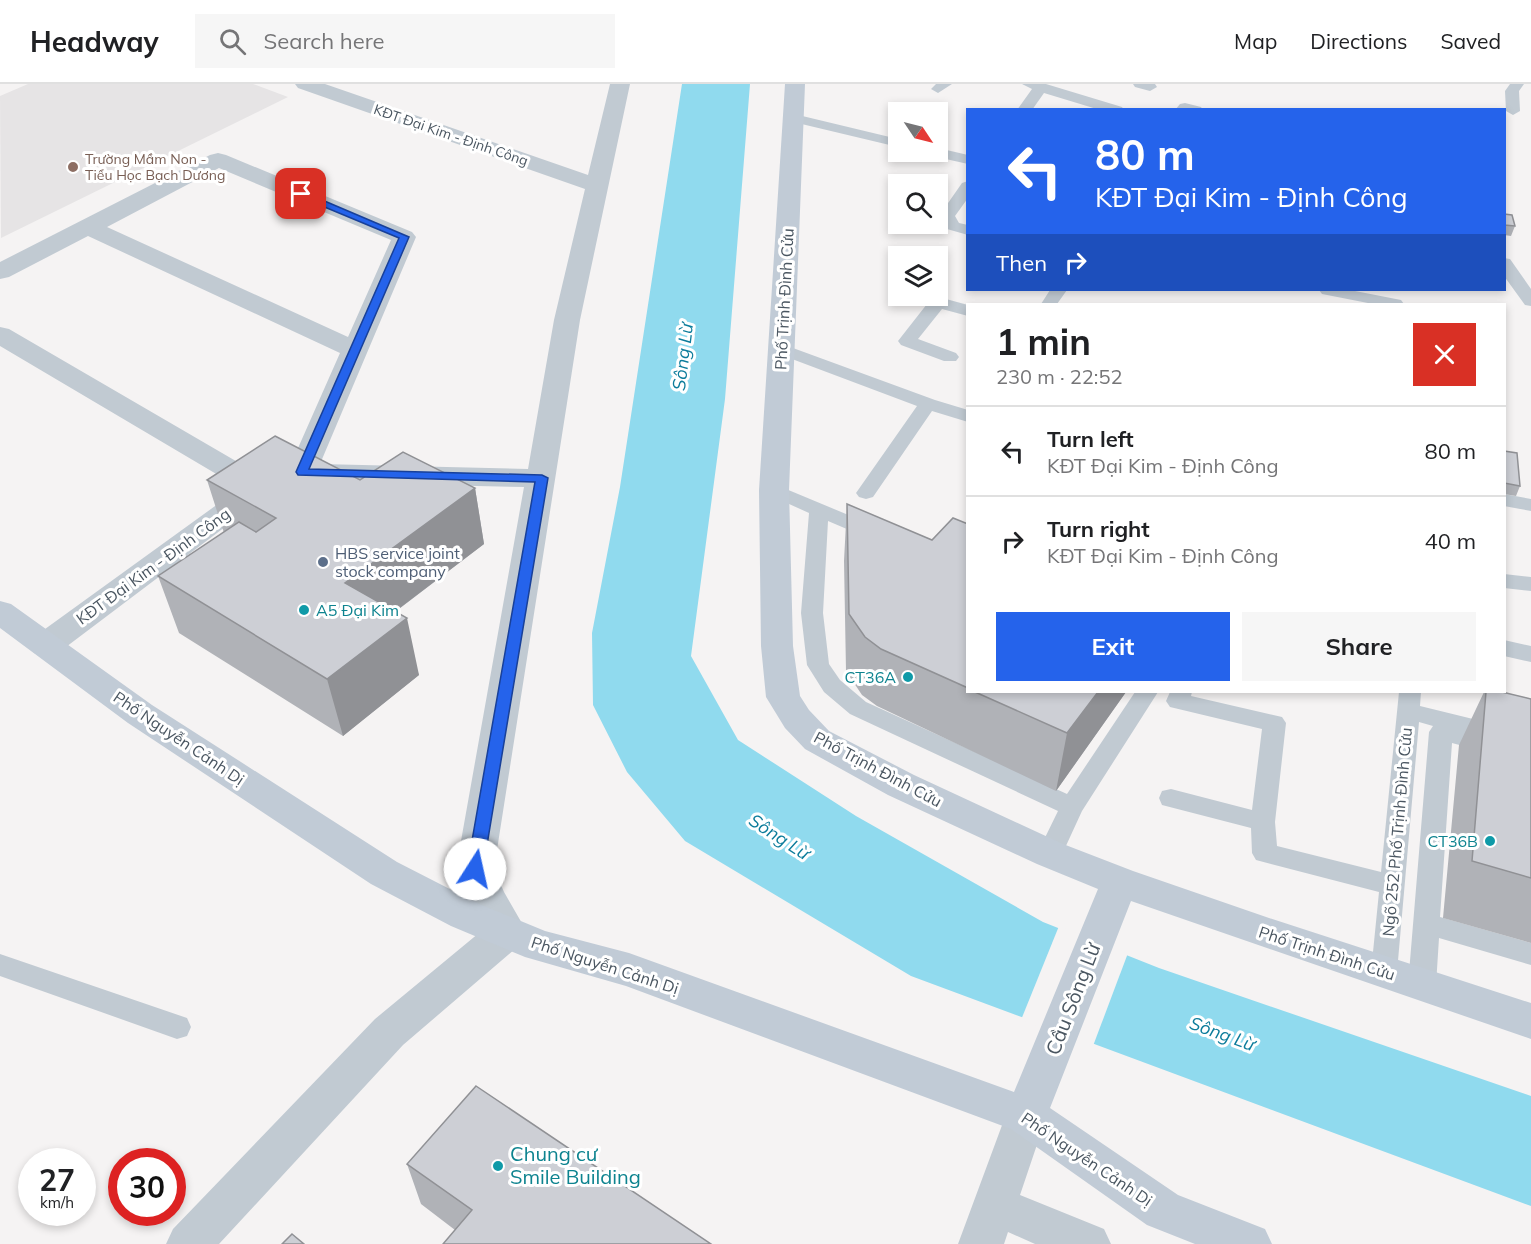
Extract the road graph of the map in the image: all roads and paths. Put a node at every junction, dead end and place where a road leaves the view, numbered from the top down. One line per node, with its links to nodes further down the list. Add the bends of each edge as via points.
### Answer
1 (305, 84): 14 (street, KĐT Đại Kim - Định Công)
2 (620, 84): 14 (street)
3 (795, 84): 10 (main road, Phố Trịnh Đình Cửu)
4 (1075, 84): 6 (lane, via 1068,89)
5 (1517, 84): 9 (lane, via 1512,91)
6 (1041, 88): 7 (lane); 8 (lane)
7 (1026, 108)
8 (1110, 108)
9 (1513, 111)
10 (794, 117): 11 (lane); 27 (main road, Phố Trịnh Đình Cửu)
11 (888, 140)
12 (948, 155): 13 (lane)
13 (966, 160)
14 (598, 186): 33 (street, via 567,320)
15 (966, 189): 17 (lane, via 947,216 953,226)
16 (88, 227): 19 (street); 28 (street); 28 (street, via 218,160 404,237)
17 (966, 229)
18 (1506, 267): 20 (lane)
19 (0, 272)
20 (1519, 290)
21 (1333, 291): 22 (lane)
22 (1390, 303)
23 (948, 305): 25 (lane)
24 (935, 306): 29 (lane, via 907,341)
25 (966, 310)
26 (0, 335): 34 (street)
27 (782, 349): 30 (lane); 35 (main road, Phố Trịnh Đình Cửu)
28 (356, 350): 32 (street)
29 (950, 357)
30 (928, 404): 31 (lane); 36 (lane)
31 (966, 415)
32 (302, 472): 33 (street, KĐT Đại Kim - Định Công); 34 (street, KĐT Đại Kim - Định Công)
33 (542, 478): 59 (street, via 475,869)
34 (260, 487): 44 (street, KĐT Đại Kim - Định Công)
35 (774, 490): 39 (lane); 55 (main road, Phố Trịnh Đình Cửu, via 777,646 783,697 796,719 817,740 890,779)
36 (866, 493)
37 (1506, 501): 38 (lane)
38 (1531, 505)
39 (819, 510): 40 (lane); 53 (lane, via 812,613 818,665 832,686 858,708)
40 (897, 543)
41 (1506, 580): 42 (lane)
42 (1531, 584)
43 (0, 612): 44 (main road, Phố Nguyễn Cảnh Dị)
44 (46, 645): 59 (main road, Phố Nguyễn Cảnh Dị, via 140,714 384,873 465,915)
45 (1506, 648): 46 (lane)
46 (1531, 654)
47 (1146, 693): 53 (lane)
48 (1180, 693): 54 (lane, via 1178,701 1274,723)
49 (1409, 701): 50 (lane); 57 (lane, Ngõ 252 Phố Trịnh Đình Cửu)
50 (1531, 742)
51 (1531, 755): 58 (lane, via 1441,732)
52 (1171, 798): 54 (lane)
53 (1072, 807): 55 (lane)
54 (1263, 822): 57 (lane, via 1265,853)
55 (1050, 854): 56 (main road, Phố Trịnh Đình Cửu)
56 (1120, 882): 62 (main road, Phố Trịnh Đình Cửu); 66 (main road, Cầu Sông Lừ)
57 (1392, 885): 62 (lane, Ngõ 252 Phố Trịnh Đình Cửu)
58 (1427, 924): 60 (lane); 63 (lane)
59 (508, 932): 66 (main road, Phố Nguyễn Cảnh Dị, via 539,946 629,970); 68 (street, via 389,1032)
60 (1531, 954)
61 (0, 965): 65 (lane)
62 (1384, 972): 63 (main road, Phố Trịnh Đình Cửu)
63 (1422, 985): 64 (main road, Phố Trịnh Đình Cửu)
64 (1531, 1021)
65 (177, 1027)
66 (1026, 1115): 67 (street); 70 (main road, Phố Nguyễn Cảnh Dị, via 1163,1210)
67 (989, 1225): 69 (street)
68 (189, 1244)
69 (1089, 1244)
70 (1248, 1244)

